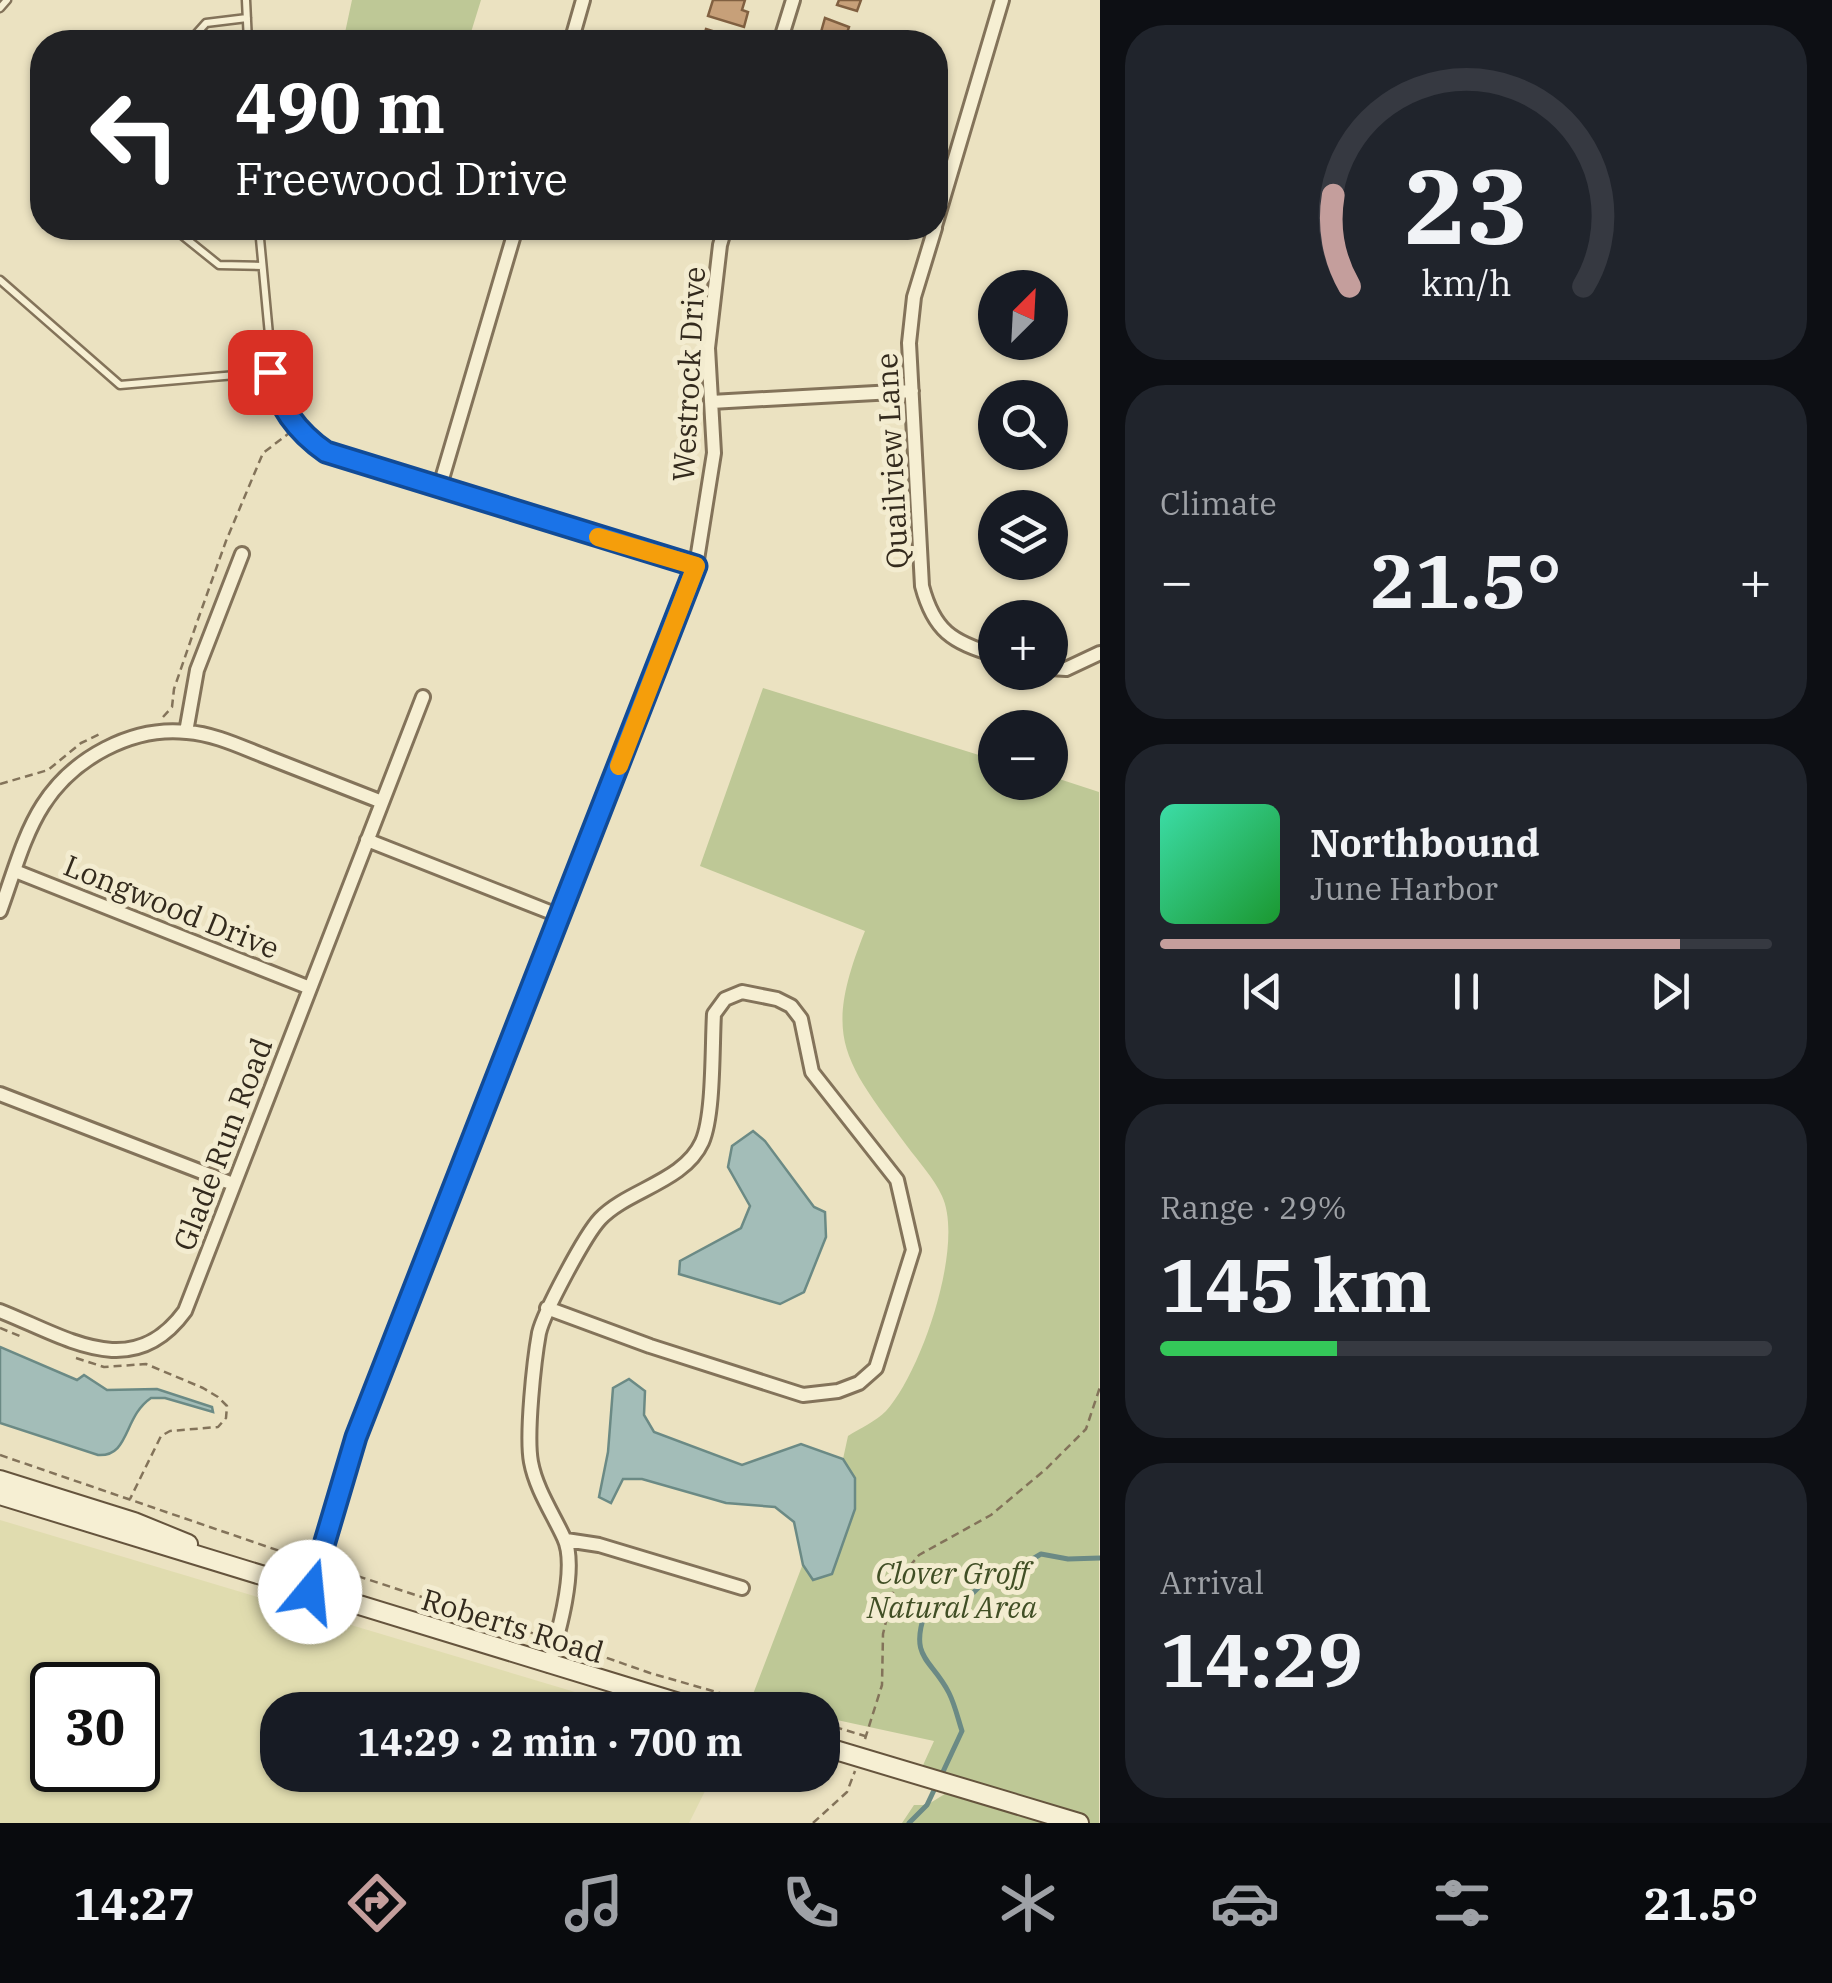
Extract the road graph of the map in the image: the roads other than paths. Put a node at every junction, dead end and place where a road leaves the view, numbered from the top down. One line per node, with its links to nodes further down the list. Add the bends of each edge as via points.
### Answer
1 (7, 0): 6 (lane)
2 (246, 0): 7 (lane)
3 (583, 0): 10 (street)
4 (792, 0): 11 (street)
5 (1002, 0): 12 (street, Quailview Lane)
6 (0, 8)
7 (247, 18): 8 (lane, via 206,23); 9 (lane)
8 (200, 30)
9 (248, 30)
10 (574, 30)
11 (783, 30)
12 (948, 183)
13 (189, 240): 18 (lane, via 219,265)
14 (259, 240): 18 (lane)
15 (512, 240): 24 (street)
16 (722, 240): 22 (street, Westrock Drive, via 708,348)
17 (931, 240): 21 (street, Quailview Lane, via 914,297)
18 (262, 266): 20 (lane)
19 (0, 280): 20 (lane, via 120,385)
20 (270, 372): 23 (lane, via 281,406 298,426 314,444)
21 (912, 391): 22 (street); 27 (street, Quailview Lane, via 922,586 944,632)
22 (711, 402): 26 (street, Westrock Drive, via 714,453)
23 (345, 460): 24 (street)
24 (439, 489): 26 (street)
25 (242, 554): 31 (street, via 197,670)
26 (696, 566): 36 (street, Westrock Drive)
27 (978, 650)
28 (1097, 655): 29 (street)
29 (1068, 668)
30 (423, 697): 32 (street, Glade Run Road)
31 (186, 732): 32 (street, via 224,740); 34 (street, via 119,742 76,767 42,807)
32 (382, 802): 33 (street, Glade Run Road)
33 (367, 840): 36 (street); 37 (street, Glade Run Road)
34 (16, 871): 35 (street); 37 (street, Longwood Drive)
35 (0, 911)
36 (560, 916): 46 (street, Westrock Drive, via 356,1437)
37 (310, 988): 39 (street, Glade Run Road)
38 (0, 1094): 39 (street)
39 (234, 1184): 41 (street, Glade Run Road, via 185,1311 156,1340 119,1352 98,1350)
40 (547, 1308): 40 (street, via 600,1218 692,1159 707,1119 714,1014 725,999 742,992 791,1006 801,1018 812,1072 897,1180 913,1250 876,1368 838,1392 802,1395); 44 (street, via 531,1462)
41 (0, 1311)
42 (0, 1480): 46 (main road, Roberts Road, via 134,1522)
43 (0, 1495): 46 (main road, Roberts Road)
44 (566, 1540): 45 (street); 47 (street)
45 (742, 1588)
46 (310, 1592): 47 (main road, Roberts Road)
47 (549, 1665): 48 (main road, Roberts Road)
48 (641, 1692)
49 (840, 1751): 50 (main road)
50 (1079, 1823)

